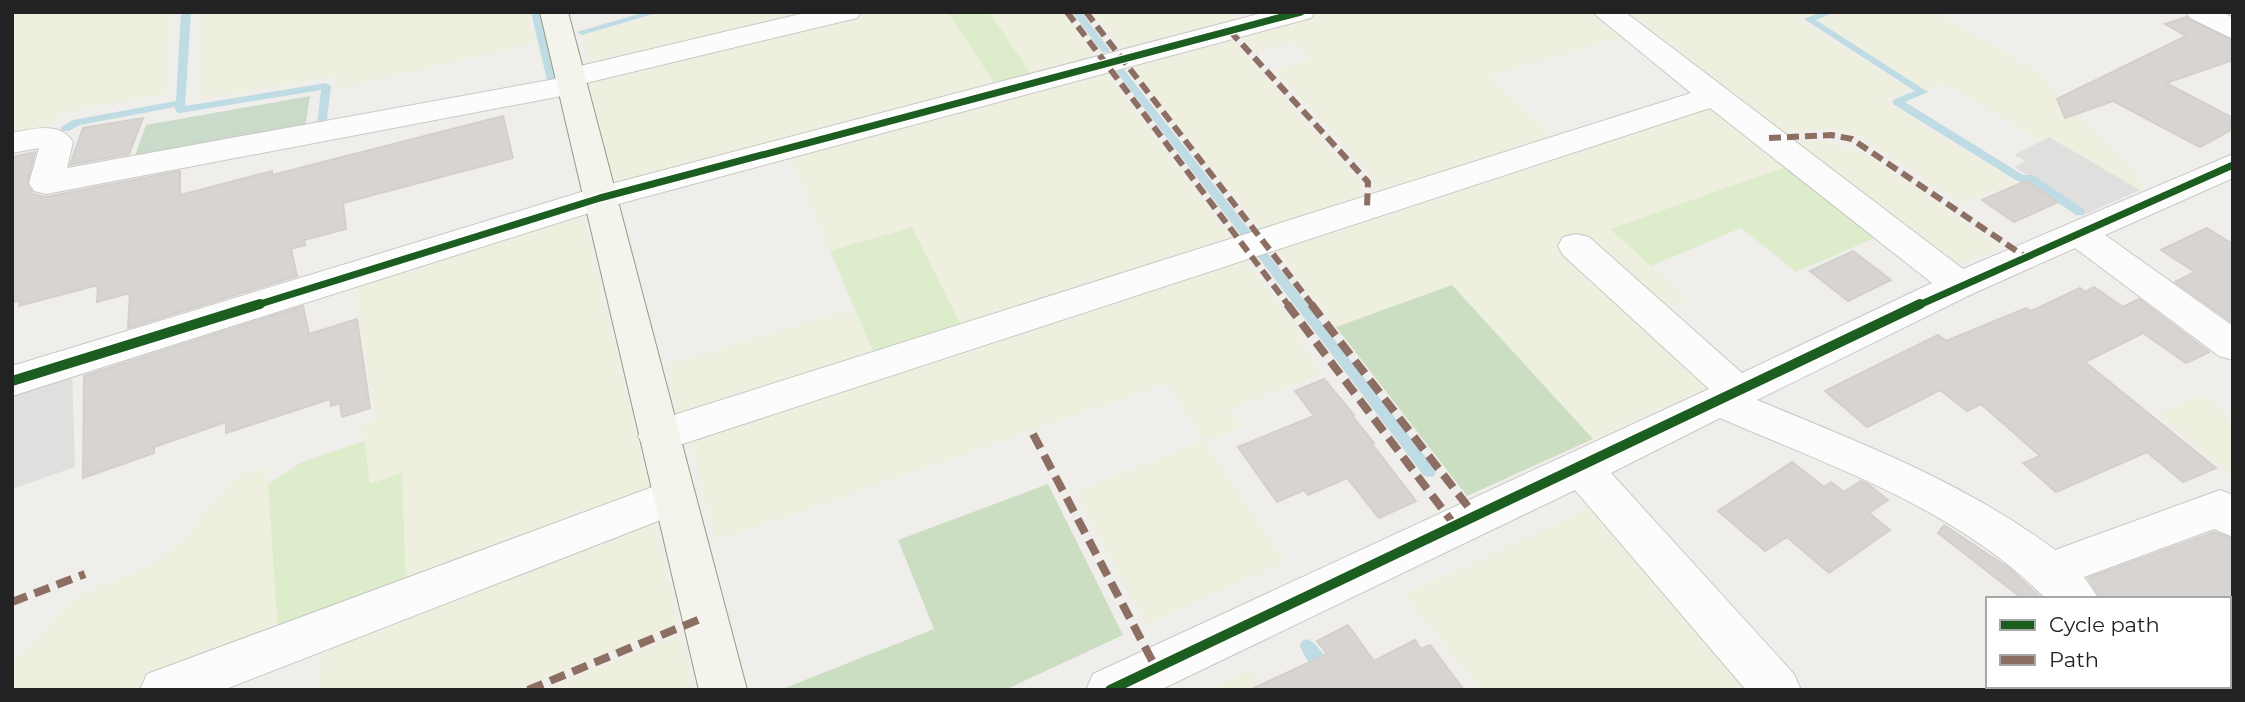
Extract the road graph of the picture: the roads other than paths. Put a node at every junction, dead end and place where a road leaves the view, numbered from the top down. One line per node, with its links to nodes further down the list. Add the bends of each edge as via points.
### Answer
1 (554, 12): 7 (street)
2 (847, 12): 7 (street)
3 (1301, 12): 11 (street)
4 (1606, 12): 8 (street)
5 (2200, 12): 6 (street)
6 (2233, 30)
7 (571, 81): 9 (street, via 46,183 57,142 43,137); 11 (street)
8 (1714, 96): 14 (street); 18 (street)
9 (12, 143)
10 (2233, 165): 12 (street)
11 (600, 198): 16 (street); 18 (street)
12 (2077, 232): 14 (street); 15 (street)
13 (1576, 246): 17 (street)
14 (1959, 285): 17 (street)
15 (2233, 346)
16 (12, 381)
17 (1729, 397): 19 (street); 22 (street, via 1949,502)
18 (658, 436): 20 (street)
19 (1581, 468): 25 (street); 26 (street)
20 (674, 497): 23 (street); 24 (street)
21 (2233, 519): 22 (street, via 2220,508)
22 (2064, 584)
23 (164, 690)
24 (723, 690)
25 (1110, 690)
26 (1777, 690)

